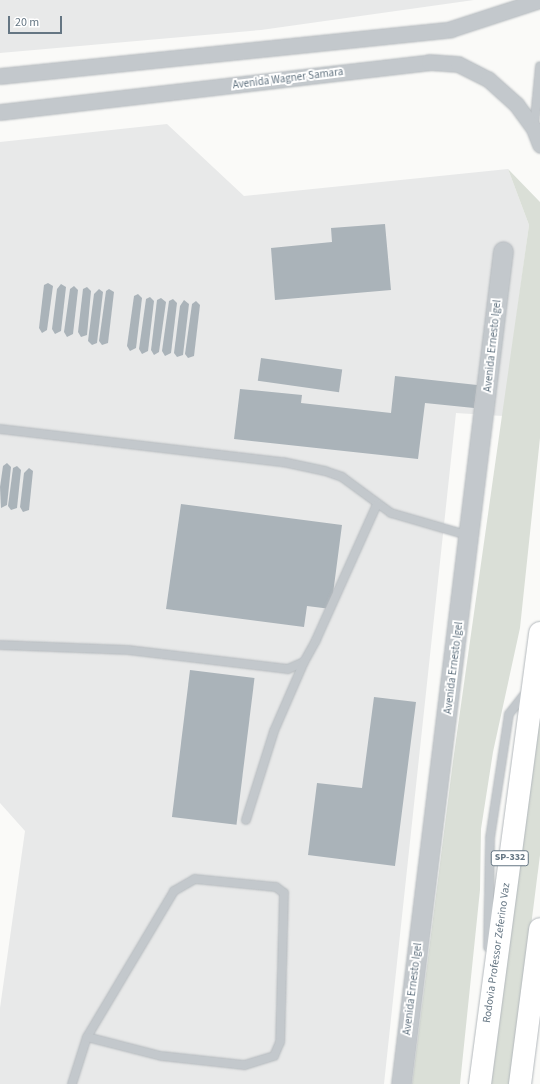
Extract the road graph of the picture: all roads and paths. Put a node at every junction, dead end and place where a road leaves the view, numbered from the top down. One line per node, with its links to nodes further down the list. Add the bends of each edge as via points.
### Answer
1 (540, 0): 3 (street, via 451,29)
2 (540, 66): 5 (lane)
3 (0, 76)
4 (0, 112): 5 (street, Avenida Wagner Samara, via 430,62 458,64 488,79 516,104)
5 (534, 129): 6 (street, Avenida Wagner Samara)
6 (540, 145)
7 (503, 251): 10 (street, Avenida Ernesto Igel)
8 (0, 429): 9 (lane, via 283,462 342,477)
9 (377, 504): 10 (lane, via 392,513); 13 (lane, via 339,595)
10 (470, 536): 20 (street, Avenida Ernesto Igel)
11 (540, 633): 21 (highway, Rodovia Professor Zeferino Vaz / SP-332)
12 (0, 645): 13 (lane, via 128,650 288,669)
13 (304, 662): 14 (lane, via 274,731)
14 (246, 820)
15 (540, 929): 17 (highway)
16 (540, 994): 17 (highway)
17 (528, 1024): 22 (highway)
18 (87, 1037): 18 (lane, via 162,910 185,882 195,879 276,887 284,893 280,1042 274,1056 244,1065 161,1056); 19 (lane)
19 (72, 1084)
20 (401, 1084)
21 (480, 1084)
22 (520, 1084)

